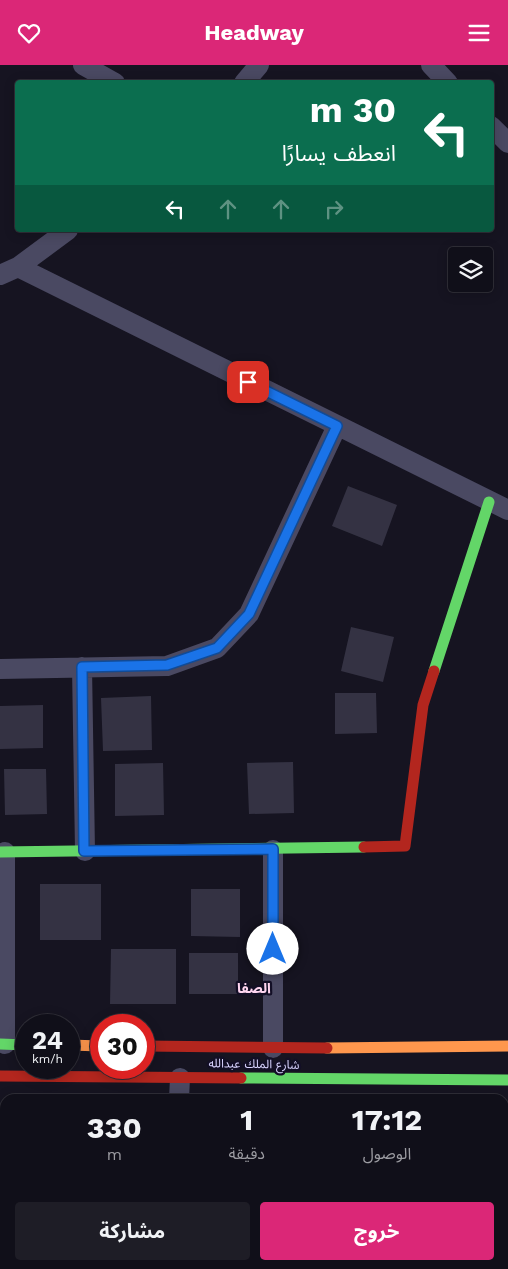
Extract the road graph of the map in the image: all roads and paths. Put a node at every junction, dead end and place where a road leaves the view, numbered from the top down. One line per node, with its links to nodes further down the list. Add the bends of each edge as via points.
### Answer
1 (82, 65): 4 (street)
2 (259, 65): 5 (street)
3 (431, 65): 6 (street)
4 (110, 80)
5 (246, 80)
6 (445, 80)
7 (494, 129): 8 (street)
8 (508, 143)
9 (65, 232): 10 (street)
10 (9, 271): 11 (street)
11 (337, 426): 12 (street); 14 (street, via 249,614 217,648 167,665)
12 (490, 502): 13 (street); 16 (street, via 423,705 405,846)
13 (508, 510)
14 (82, 667): 15 (street); 17 (street)
15 (0, 669)
16 (273, 849): 17 (street); 23 (street)
17 (84, 851): 18 (street)
18 (2, 852): 19 (street)
19 (2, 1044): 20 (street)
20 (15, 1045)
21 (155, 1046): 23 (street, شارع الملك عبدالله)
22 (508, 1046): 23 (street, شارع الملك عبدالله)
23 (273, 1048)
24 (0, 1076): 25 (street, شارع الملك عبدالله)
25 (180, 1078): 26 (street, شارع الملك عبدالله); 27 (street)
26 (508, 1081)
27 (179, 1094)

